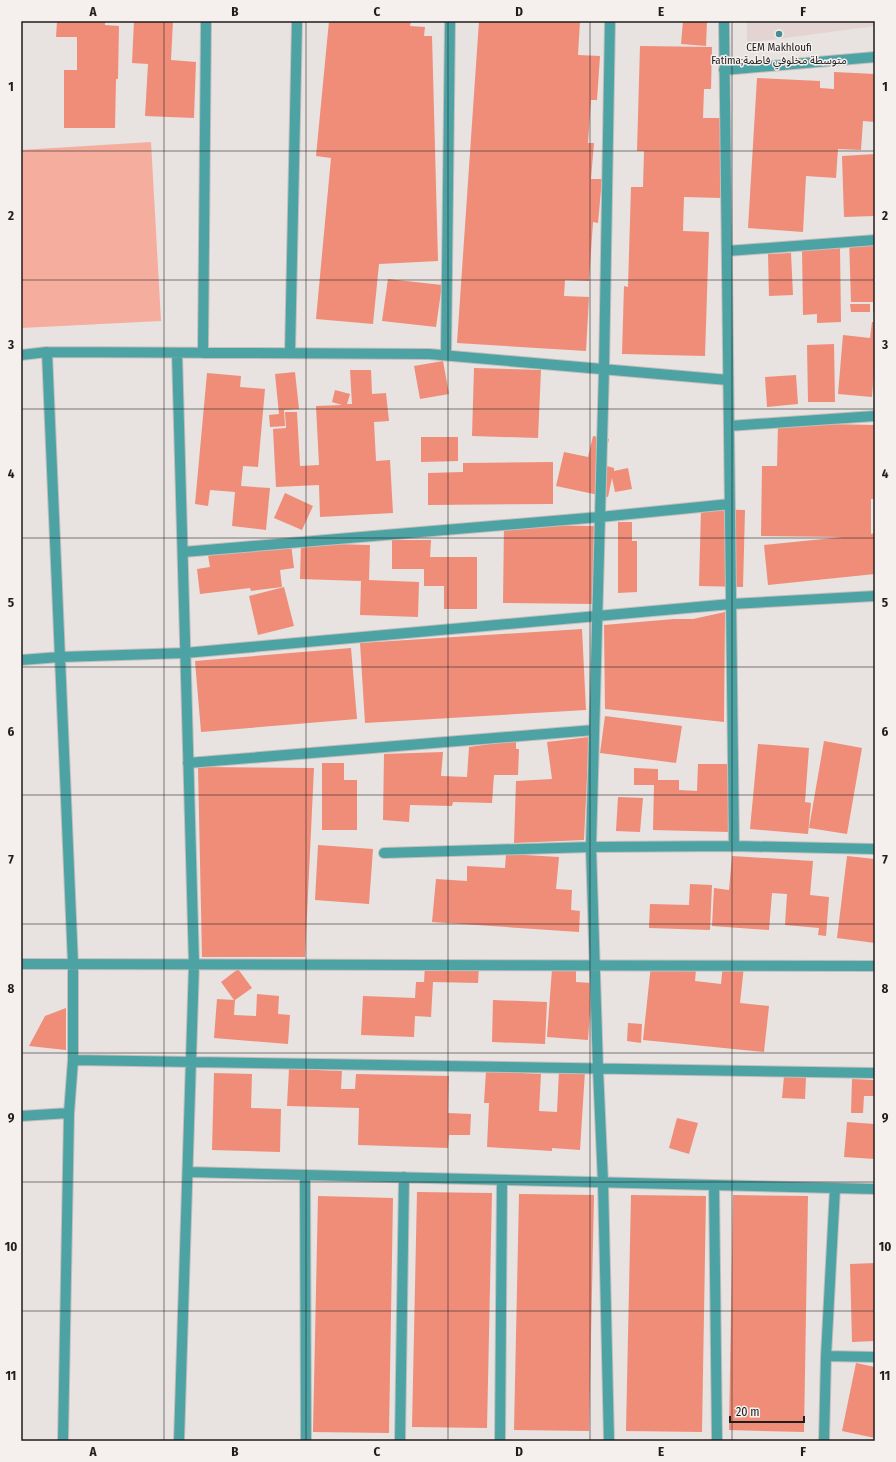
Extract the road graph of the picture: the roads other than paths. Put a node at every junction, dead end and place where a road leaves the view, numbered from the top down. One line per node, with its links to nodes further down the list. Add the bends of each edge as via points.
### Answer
1 (206, 21): 12 (street)
2 (297, 21): 13 (street)
3 (450, 21): 15 (street)
4 (610, 21): 16 (street)
5 (724, 21): 7 (street)
6 (875, 57): 7 (street)
7 (724, 70): 9 (street)
8 (875, 240): 9 (street)
9 (727, 251): 17 (street)
10 (47, 352): 11 (street); 14 (street); 27 (street)
11 (177, 353): 12 (street); 22 (street)
12 (203, 353): 13 (street)
13 (290, 353): 15 (street)
14 (21, 355)
15 (446, 355): 16 (street)
16 (604, 369): 17 (street); 21 (street)
17 (728, 380): 19 (street)
18 (875, 416): 19 (street)
19 (729, 426): 20 (street)
20 (730, 504): 21 (street); 24 (street)
21 (600, 517): 22 (street); 25 (street)
22 (183, 552): 26 (street)
23 (875, 596): 24 (street)
24 (731, 604): 25 (street); 31 (street)
25 (597, 616): 26 (street); 29 (street)
26 (185, 653): 27 (street); 30 (street)
27 (60, 657): 28 (street); 36 (street)
28 (21, 660)
29 (594, 730): 30 (street); 32 (street)
30 (188, 763): 37 (street)
31 (734, 846): 32 (street); 33 (street)
32 (591, 847): 34 (street); 38 (street)
33 (875, 849)
34 (384, 853)
35 (21, 964): 36 (street)
36 (73, 964): 37 (street); 40 (street)
37 (194, 964): 38 (street); 41 (street)
38 (595, 965): 39 (street); 42 (street)
39 (875, 966)
40 (73, 1060): 41 (street); 44 (street)
41 (191, 1062): 42 (street); 46 (street)
42 (598, 1069): 43 (street); 50 (street)
43 (875, 1073)
44 (69, 1113): 45 (street); 56 (street)
45 (21, 1116)
46 (188, 1172): 47 (street); 57 (street)
47 (305, 1175): 48 (street); 58 (street)
48 (404, 1177): 49 (street); 59 (street)
49 (502, 1180): 50 (street); 60 (street)
50 (603, 1182): 51 (street); 61 (street)
51 (714, 1185): 52 (street); 62 (street)
52 (835, 1188): 53 (street); 54 (street)
53 (875, 1189)
54 (826, 1356): 55 (street); 63 (street)
55 (875, 1357)
56 (64, 1441)
57 (179, 1441)
58 (306, 1441)
59 (400, 1441)
60 (500, 1441)
61 (609, 1441)
62 (716, 1441)
63 (824, 1441)

